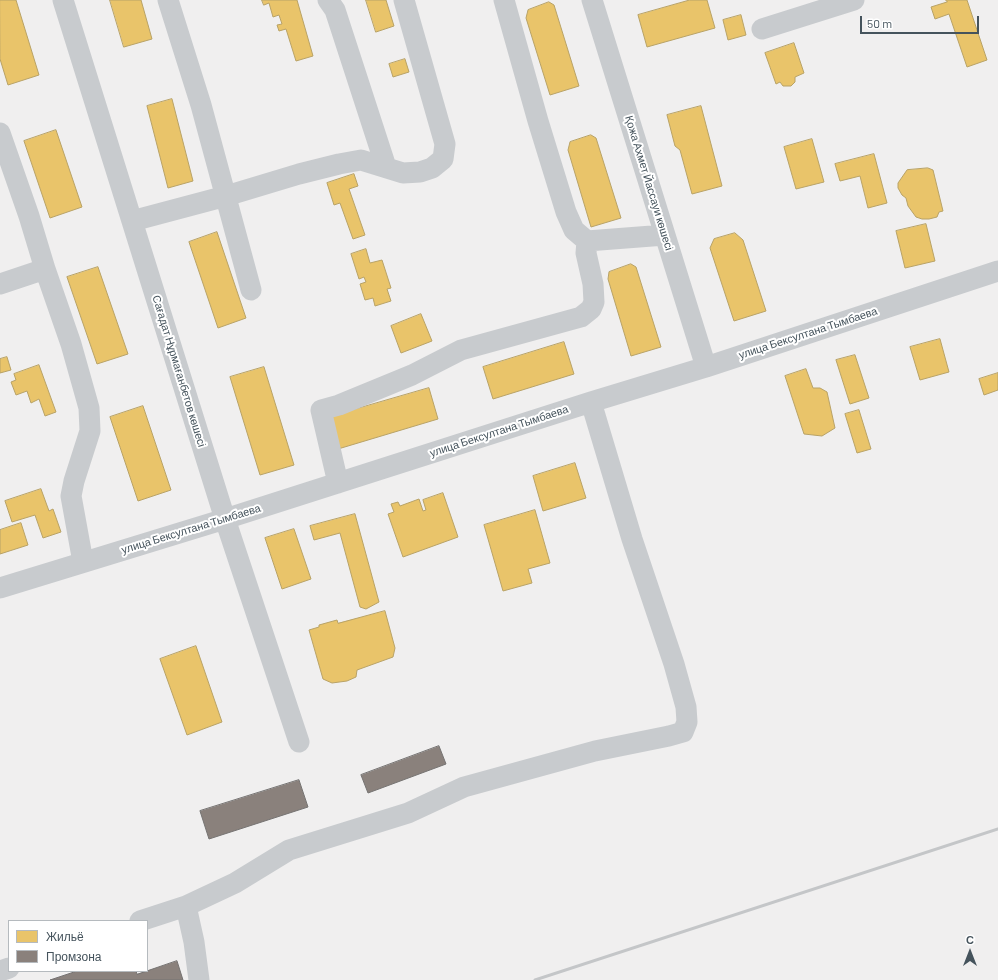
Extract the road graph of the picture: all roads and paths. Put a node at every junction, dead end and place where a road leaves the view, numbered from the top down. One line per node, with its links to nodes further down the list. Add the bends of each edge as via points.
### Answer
1 (63, 0): 12 (street, Сағадат Нұрмағанбетов көшесі)
2 (168, 0): 11 (street)
3 (328, 0): 10 (street, via 335,10)
4 (404, 0): 10 (street, via 445,144 443,159 432,168 402,173)
5 (504, 0): 14 (street, via 566,212 574,230)
6 (592, 0): 13 (street, Қожа Ахмет Йассауи көшесі)
7 (854, 0): 8 (street)
8 (762, 29)
9 (0, 133): 15 (street)
10 (386, 167): 11 (street, via 361,160 299,174)
11 (226, 196): 12 (street); 18 (street)
12 (132, 221): 22 (street, Сағадат Нұрмағанбетов көшесі)
13 (665, 235): 14 (street); 19 (street, Қожа Ахмет Йассауи көшесі)
14 (587, 241): 21 (street, via 586,253 594,302 591,309 581,317 461,350 412,376 321,410)
15 (45, 269): 17 (street); 23 (street, via 71,344 89,408 90,431 71,496)
16 (998, 271): 19 (street, улица Бексултана Тымбаева)
17 (0, 284)
18 (251, 290)
19 (706, 366): 20 (street, улица Бексултана Тымбаева)
20 (591, 402): 21 (street, улица Бексултана Тымбаева); 26 (street, via 686,706 688,722 683,732 595,751 464,787 408,813 289,850 236,883)
21 (338, 483): 22 (street, улица Бексултана Тымбаева)
22 (225, 519): 23 (street, улица Бексултана Тымбаева); 25 (street, Сағадат Нұрмағанбетов көшесі)
23 (83, 562): 24 (street, улица Бексултана Тымбаева)
24 (0, 588)
25 (299, 742)
26 (186, 906): 27 (street); 28 (street)
27 (143, 920)
28 (199, 980)

